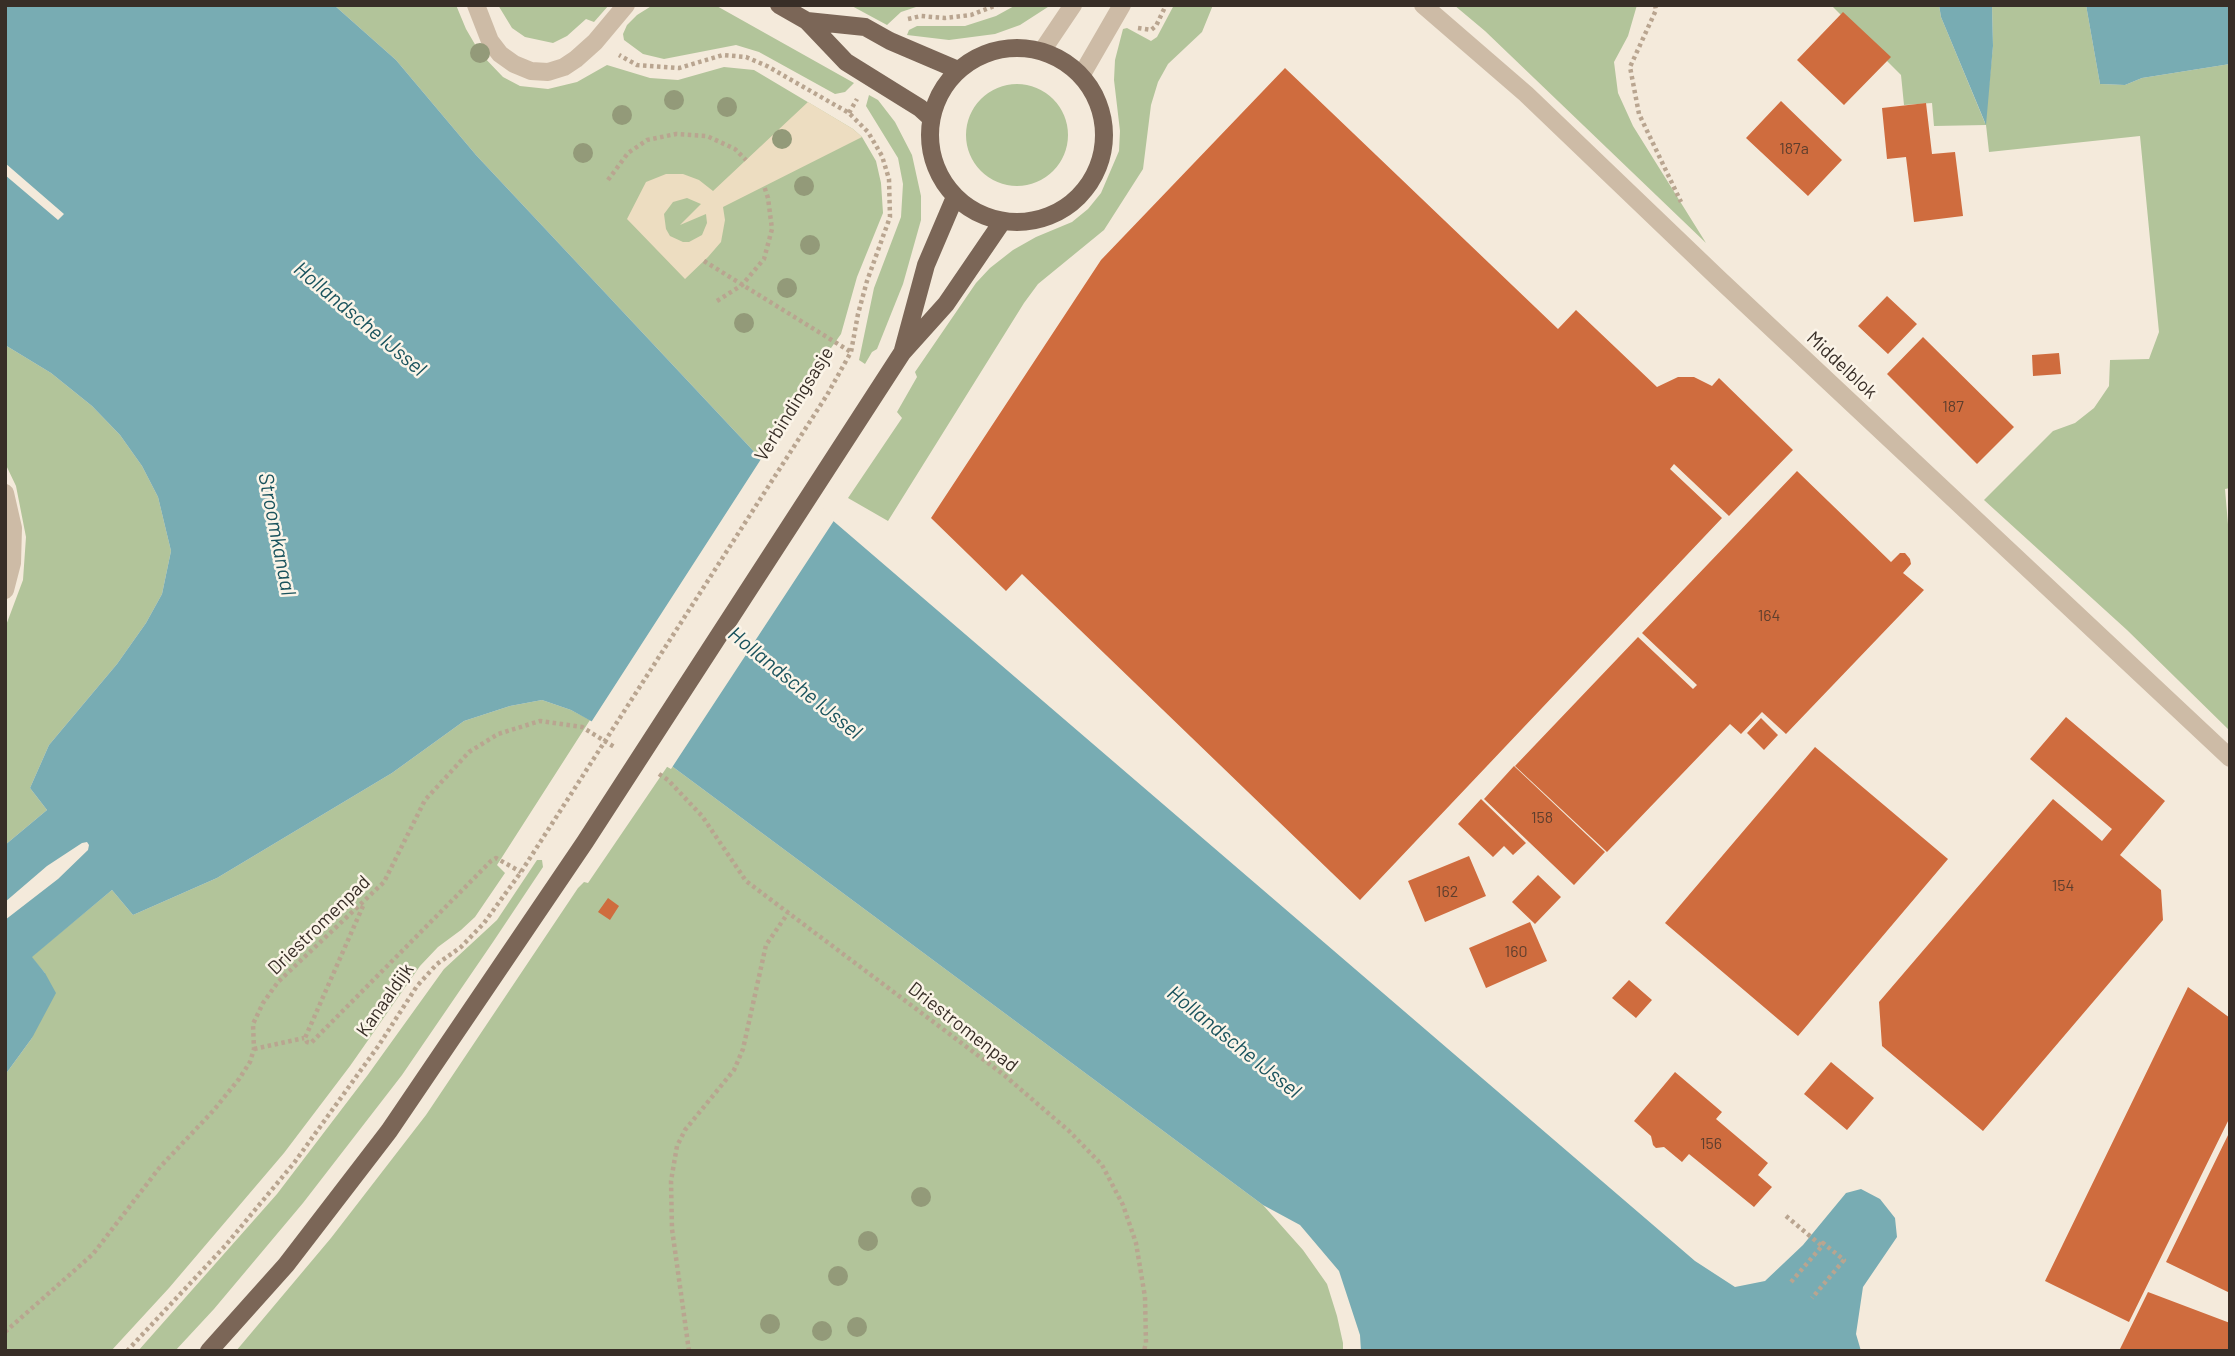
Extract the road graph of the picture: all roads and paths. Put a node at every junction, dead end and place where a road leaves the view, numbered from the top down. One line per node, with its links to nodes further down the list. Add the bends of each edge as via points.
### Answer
1 (476, 5): 9 (street, via 500,54 531,71 564,68)
2 (626, 5): 9 (street)
3 (779, 5): 8 (main road)
4 (1073, 5): 10 (street)
5 (1122, 5): 12 (street)
6 (1423, 5): 29 (street, Middelblok, via 1526,94)
7 (1655, 5): 18 (path, via 1630,67 1639,114)
8 (807, 21): 11 (main road, via 865,27); 13 (main road, via 846,62)
9 (595, 43): 23 (path, Verbindingsasje, via 637,65 679,68 723,55 746,57 849,113 868,132 889,180 890,217 867,281)
10 (1042, 51): 11 (main road, via 1003,48); 12 (main road)
11 (958, 70): 13 (main road, via 940,92)
12 (1081, 76): 19 (main road, via 1097,100 1104,128 1097,170 1081,195 1058,212 1031,222)
13 (931, 118): 17 (main road, via 933,161)
14 (746, 160): 15 (path, via 735,149 707,136 676,134 647,140 628,153)
15 (608, 180)
16 (764, 186): 21 (path, via 772,229 764,259)
17 (955, 198): 19 (main road, via 977,214); 24 (main road, via 926,265)
18 (1684, 208)
19 (1002, 222): 24 (main road, via 946,304)
20 (704, 261): 21 (path)
21 (742, 285): 22 (path); 23 (path)
22 (717, 301)
23 (851, 352): 26 (path, Verbindingsasje)
24 (902, 353): 42 (main road, via 585,842 389,1131 286,1265)
25 (5, 493): 27 (street, via 13,540)
26 (702, 589): 31 (path, Kanaaldijk)
27 (5, 590)
28 (582, 727): 32 (path, Driestromenpad, via 540,721 498,734 469,752 425,800 384,882)
29 (2230, 758)
30 (668, 780): 33 (path, Driestromenpad, via 702,816 746,881)
31 (521, 872): 34 (path, via 496,858 491,861 311,1043); 41 (path, Kanaaldijk, via 484,923 418,986 301,1152 234,1235)
32 (364, 903): 34 (path); 35 (path, Driestromenpad, via 278,982 253,1024)
33 (788, 913): 43 (path, via 766,945 743,1049 734,1070 677,1146 671,1181 673,1229); 44 (path, Driestromenpad, via 1004,1075 1102,1165 1136,1243 1145,1297)
34 (304, 1038): 35 (path)
35 (254, 1049): 40 (path, Driestromenpad, via 239,1079 160,1167 93,1254)
36 (1786, 1216): 37 (path)
37 (1822, 1246): 38 (path); 39 (path, via 1844,1260)
38 (1791, 1282)
39 (1812, 1298)
40 (5, 1332)
41 (127, 1351)
42 (209, 1351)
43 (689, 1351)
44 (1144, 1351)

